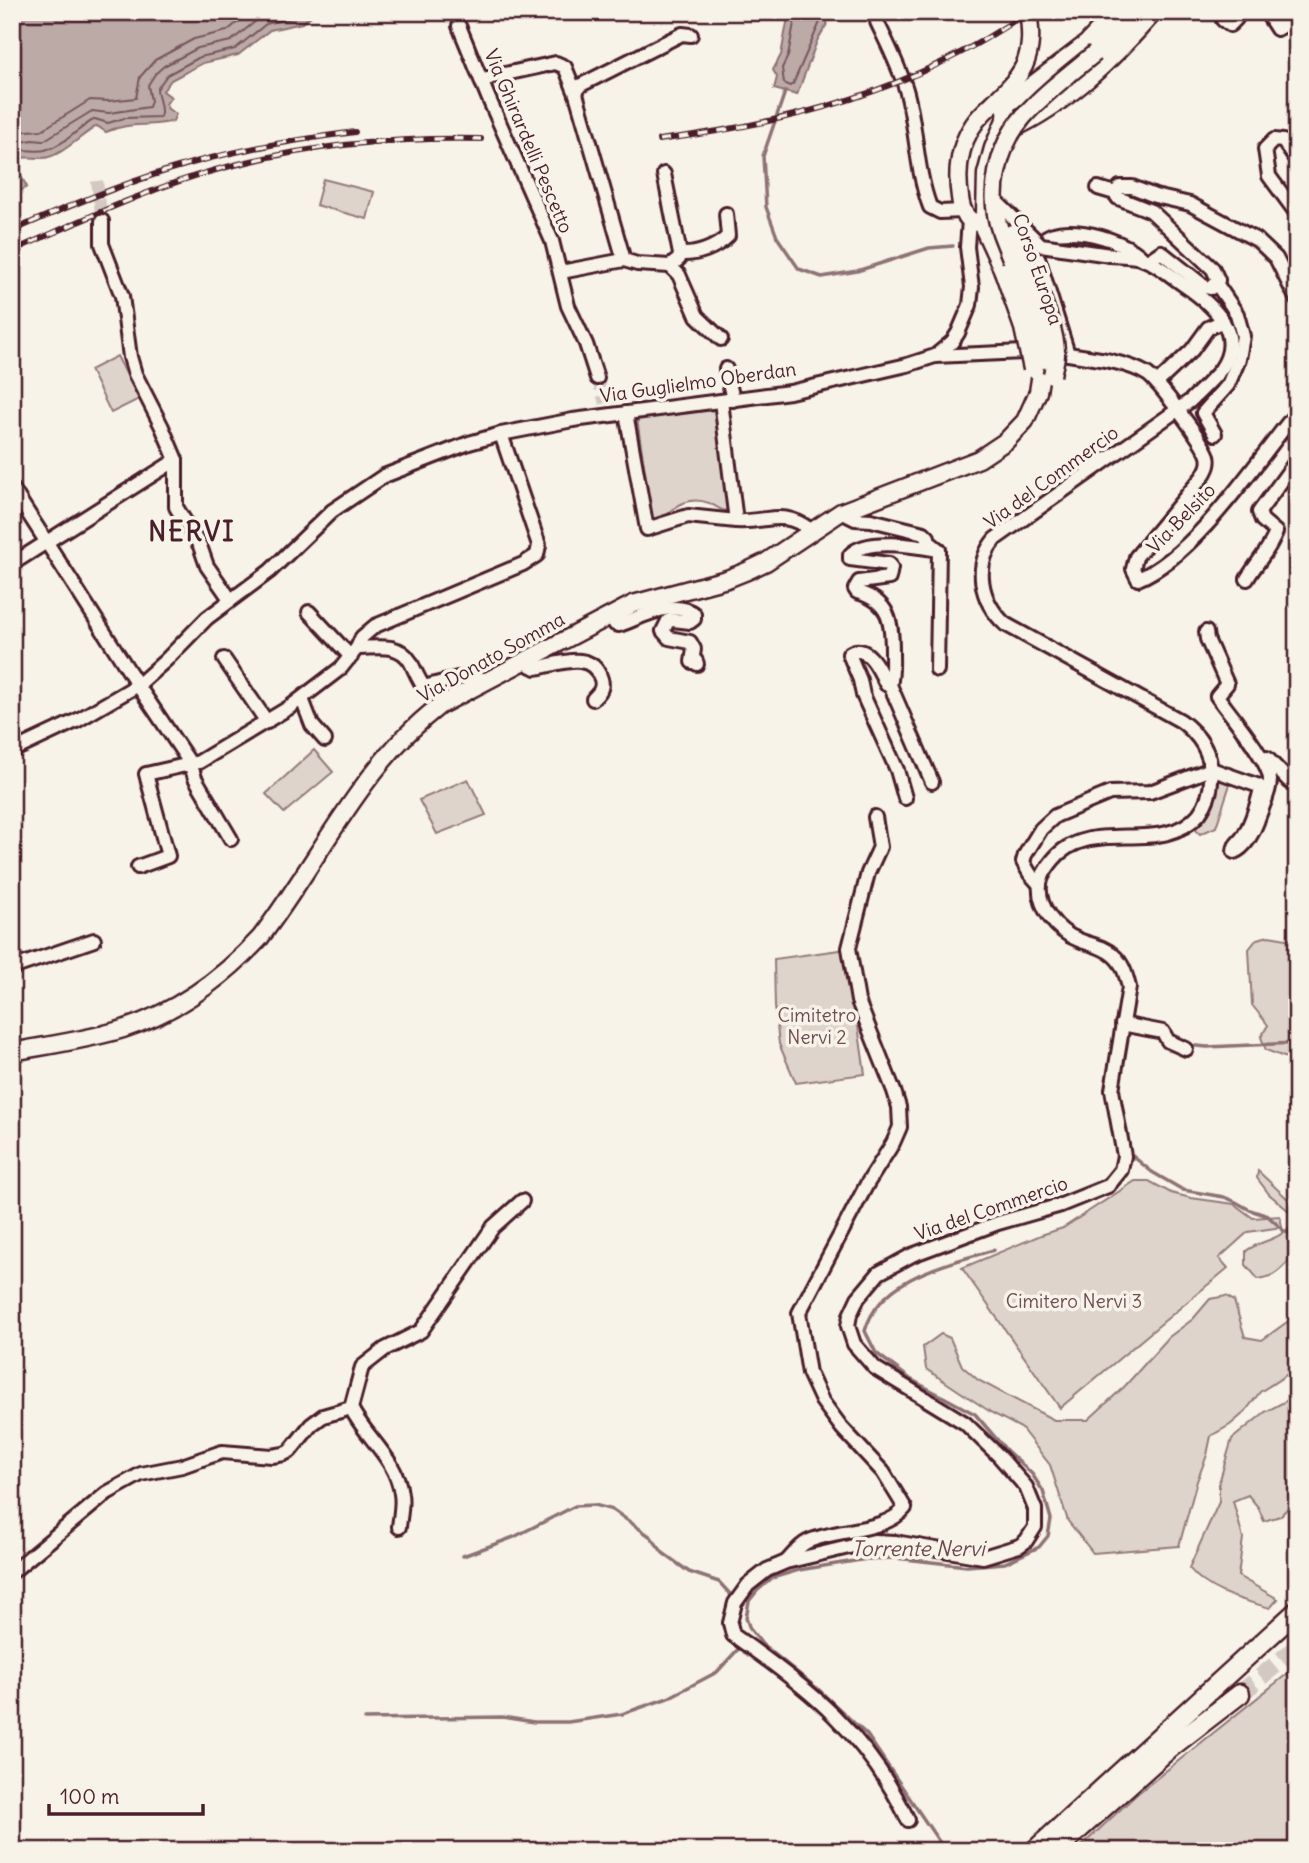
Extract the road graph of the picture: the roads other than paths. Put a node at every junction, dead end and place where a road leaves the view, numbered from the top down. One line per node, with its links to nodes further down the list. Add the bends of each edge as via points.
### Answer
1 (1028, 12): 16 (main road, via 1030,48)
2 (1116, 12): 16 (main road, via 1044,79)
3 (1128, 12): 13 (main road, Corso Europa)
4 (1140, 12): 13 (main road, Corso Europa)
5 (1154, 12): 17 (main road, via 1049,109)
6 (1225, 12): 7 (street, via 1223,20 1230,25 1236,19)
7 (1234, 12)
8 (1266, 12): 9 (street, via 1277,29)
9 (1297, 18)
10 (877, 22): 27 (street, via 907,96 929,207)
11 (459, 26): 14 (street, Via Ghirardelli Pescetto)
12 (691, 35): 15 (street, via 682,34 579,86)
13 (1095, 53): 39 (main road, Corso Europa, bridge, via 1022,118 997,172 994,191 1000,230 1036,325)
14 (482, 83): 15 (street, via 556,63 565,67); 32 (street, Via Ghirardelli Pescetto, via 552,241)
15 (576, 94): 29 (street)
16 (1002, 103): 17 (main road, via 1007,115); 27 (main road, via 975,122 962,147 958,174)
17 (998, 136): 20 (main road)
18 (1297, 161): 25 (street, via 1283,141 1274,140 1265,149 1269,176)
19 (664, 174): 28 (street)
20 (985, 186): 23 (main road); 27 (main road, via 985,211)
21 (1098, 188): 22 (street)
22 (1115, 193): 33 (street, via 1155,214 1213,269); 34 (street, via 1127,186 1190,204 1257,240 1276,258)
23 (999, 204): 30 (street, bridge, via 1041,244); 44 (main road, Via Donato Somma, bridge, via 1030,269 1054,338 1052,375)
24 (726, 214): 28 (street, via 728,236 719,246)
25 (1297, 214)
26 (102, 221): 50 (street, via 102,244 122,296 135,374)
27 (975, 223): 38 (street, via 968,314 952,342); 39 (main road, bridge, via 1003,271)
28 (680, 254): 31 (street)
29 (624, 260): 31 (street); 32 (street)
30 (1145, 260): 33 (street, via 1161,252 1205,287); 35 (street, via 1206,300); 42 (street, via 1135,250 1079,233 1054,233 1042,240 1037,250 1069,354 1133,369)
31 (670, 266): 36 (street, via 679,275 697,316)
32 (561, 272): 41 (street, Via Ghirardelli Pescetto, via 568,306)
33 (1216, 283): 48 (street, via 1237,314 1243,336 1228,386 1203,413)
34 (1297, 300)
35 (1223, 321): 42 (street, via 1208,328); 45 (street, Via del Commercio, via 1229,345 1221,369)
36 (721, 339)
37 (1024, 352): 38 (street)
38 (935, 356): 43 (street, Via Guglielmo Oberdan, via 827,385)
39 (1037, 365): 44 (main road, Corso Europa, via 1042,373)
40 (726, 369): 43 (street)
41 (597, 378)
42 (1157, 383): 45 (street)
43 (727, 400): 46 (street, Via Guglielmo Oberdan); 54 (street)
44 (1031, 410): 53 (main road, Via Donato Somma, via 1006,441 979,459)
45 (1177, 411): 47 (street, Via Belsito, via 1198,438 1208,466 1136,557 1133,569 1138,579 1176,555 1294,416); 79 (street, Via del Commercio, via 995,539 982,562 982,580 990,606 1004,624 1181,721 1203,746)
46 (626, 413): 49 (street, Via Guglielmo Oberdan, via 607,409); 54 (street, via 647,529 688,516)
47 (1297, 418)
48 (1215, 434)
49 (501, 435): 60 (street, Via Guglielmo Oberdan, via 384,476 332,511 270,571); 64 (street, via 539,545 537,555 375,626 362,637)
50 (176, 460): 56 (street); 60 (street, via 176,507)
51 (1297, 460): 59 (street, via 1259,512 1276,532)
52 (12, 488): 56 (street)
53 (841, 512): 55 (main road, Via Donato Somma); 57 (street, via 924,533)
54 (736, 521): 55 (street, via 791,517)
55 (811, 530): 62 (main road, Via Donato Somma, via 747,571 641,601)
56 (47, 542): 58 (street); 71 (street)
57 (939, 550): 68 (street); 70 (street, via 868,545 850,555 850,559 891,568 889,578 859,582 855,589 887,613 892,630)
58 (12, 564)
59 (1247, 579)
60 (230, 599): 71 (street, Via Guglielmo Oberdan)
61 (309, 612): 64 (street)
62 (611, 615): 66 (main road, Via Donato Somma); 67 (street, via 620,625 671,608 689,610 694,619 668,621 663,631 669,638 690,642 692,662)
63 (1206, 632): 77 (street, via 1227,684 1217,696)
64 (354, 653): 69 (street, via 400,650 424,687 458,678); 72 (street)
65 (223, 659): 74 (street)
66 (526, 659): 69 (main road, Via Donato Somma); 73 (street, via 536,668 580,660 591,663 603,685)
67 (697, 664)
68 (937, 670)
69 (488, 679): 91 (main road, Via Donato Somma, via 439,706 388,752 241,959 160,1014 123,1029)
70 (890, 685): 80 (street); 82 (street, via 877,663 860,650 849,654)
71 (139, 687): 76 (street, Via Guglielmo Oberdan); 78 (street)
72 (302, 699): 74 (street); 75 (street, via 312,725)
73 (593, 699)
74 (267, 722): 78 (street, via 209,758)
75 (325, 740)
76 (12, 751)
77 (1258, 752): 79 (street, via 1270,782 1253,831 1237,852 1233,849 1247,830 1261,789); 81 (street)
78 (190, 763): 84 (street); 85 (street, via 146,774 168,856)
79 (1211, 769): 86 (street, via 1209,797 1186,826 1164,834 1070,844 1048,867); 86 (street, Via del Commercio, via 1150,792 1110,793 1055,816 1041,829 1023,862)
80 (932, 782)
81 (1290, 782)
82 (905, 798)
83 (876, 817): 95 (street, via 880,847 868,873 849,948 858,1001 894,1091 900,1127 799,1313 810,1373 822,1401 883,1472 905,1508 898,1517 803,1544)
84 (231, 839)
85 (138, 867)
86 (1040, 885): 89 (street, Via del Commercio, via 1044,907 1061,929 1077,940 1102,947 1120,962 1129,987)
87 (94, 940): 88 (street)
88 (12, 968)
89 (1127, 1025): 90 (street, via 1163,1032 1168,1041); 95 (street, Via del Commercio, via 1112,1090 1124,1156 1121,1170 1108,1186 912,1255 879,1273 850,1315 854,1344 876,1368 965,1423 999,1456 1026,1487 1035,1509 1035,1527 1019,1546 984,1557 874,1541)
90 (1186, 1049)
91 (12, 1052)
92 (522, 1201): 93 (street, via 493,1227 421,1331 362,1367)
93 (351, 1410): 94 (street, via 394,1473 401,1494); 96 (street, via 323,1416 284,1454 222,1452 141,1474 107,1493)
94 (399, 1527)
95 (786, 1562): 100 (street, Via del Commercio, via 766,1570 748,1585 735,1603 730,1630 832,1711 870,1755)
96 (12, 1572)
97 (1297, 1611): 99 (highway)
98 (1240, 1694): 99 (highway)
99 (1123, 1780): 101 (highway); 102 (highway)
100 (908, 1820)
101 (1034, 1851)
102 (1055, 1851)

